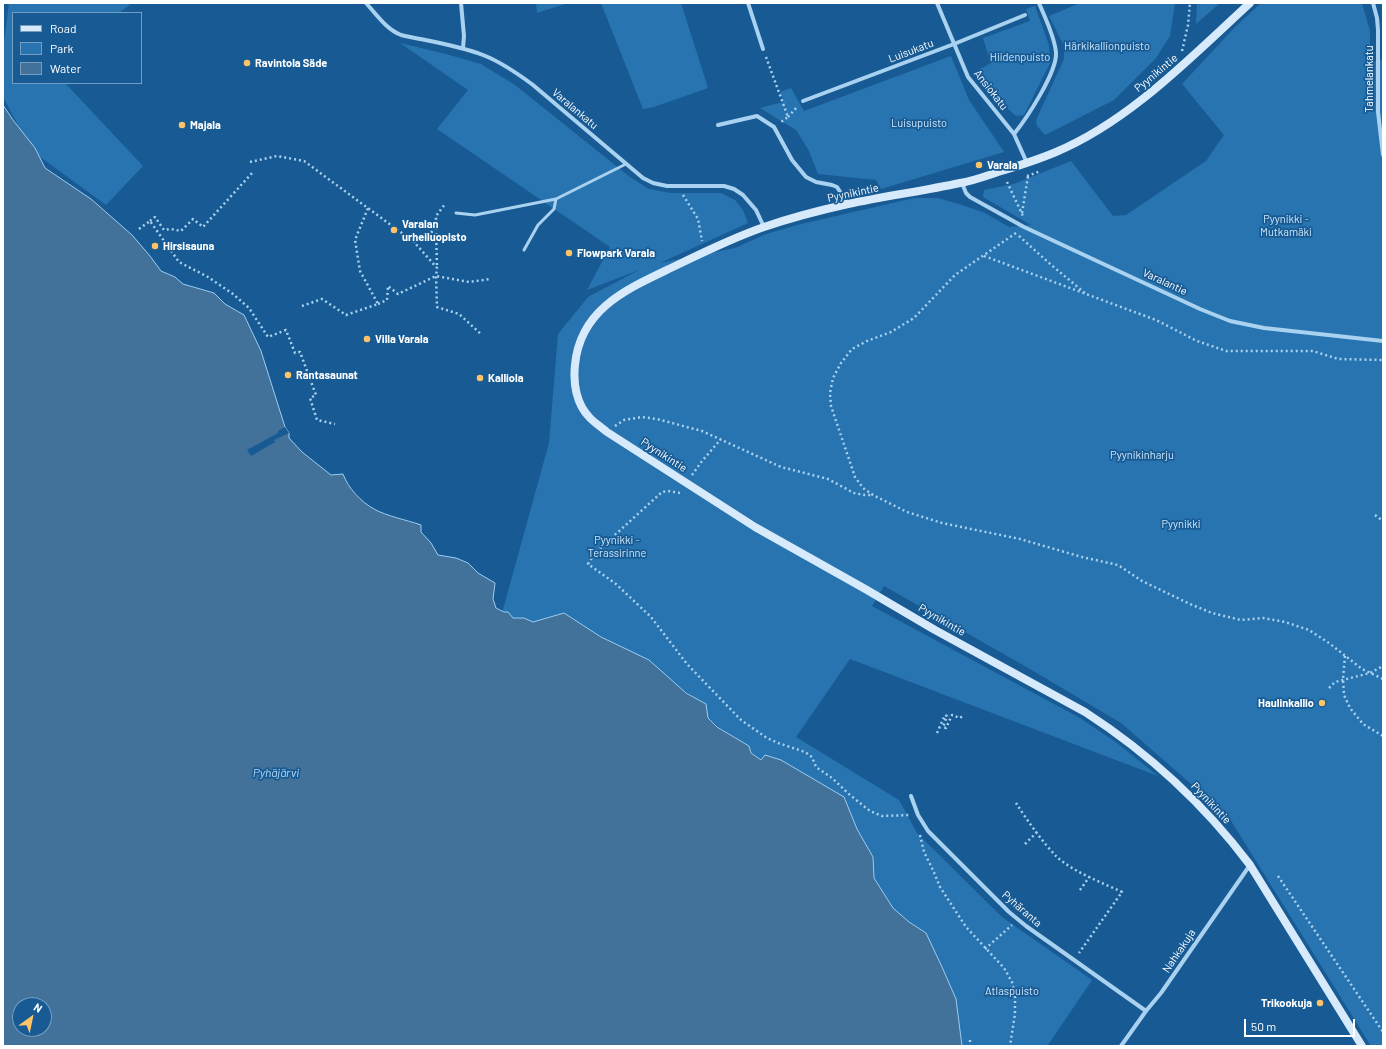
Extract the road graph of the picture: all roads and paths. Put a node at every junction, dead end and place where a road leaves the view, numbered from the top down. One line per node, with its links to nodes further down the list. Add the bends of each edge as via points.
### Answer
1 (366, 3): 11 (street, Varalankatu, via 395,33)
2 (462, 3): 11 (street)
3 (748, 3): 12 (street)
4 (937, 3): 10 (street, Ansiokatu)
5 (1040, 3): 17 (street, via 1056,54 1054,64 1027,118)
6 (1190, 3): 13 (path, via 1188,25)
7 (1250, 3): 13 (street, Pyynikintie)
8 (1373, 3): 18 (street, Tahmelankatu, via 1377,18 1378,112)
9 (1025, 15): 10 (street, Luisukatu)
10 (954, 44): 14 (street, Luisukatu); 17 (street, Ansiokatu, via 968,77)
11 (463, 48): 21 (street, Varalankatu, via 483,55 533,85)
12 (763, 49): 16 (path, via 788,116)
13 (1177, 71): 20 (street, Pyynikintie, via 1098,130 1080,141)
14 (803, 101)
15 (718, 125): 16 (street, via 758,116)
16 (774, 127): 29 (street, via 792,160 806,177 837,187)
17 (1014, 134): 20 (street, Ansiokatu)
18 (1383, 155)
19 (250, 162): 30 (path, via 277,156 304,161)
20 (1027, 163): 25 (street, Pyynikintie)
21 (626, 164): 26 (street, Varalankatu, via 652,183); 27 (lane)
22 (253, 172): 33 (path, via 203,227 193,218 181,231 164,230 155,217)
23 (1028, 176): 32 (path)
24 (1007, 182): 32 (path)
25 (962, 183): 29 (street, Pyynikintie); 35 (street, Varalantie, via 970,197)
26 (677, 186): 34 (street, Varalankatu, via 724,186 734,189 756,210); 41 (path, via 698,219)
27 (556, 199): 31 (lane, via 475,215); 40 (lane, via 554,209 538,225)
28 (444, 204): 36 (path, via 436,216)
29 (848, 204): 34 (street, Pyynikintie)
30 (368, 208): 39 (path); 47 (path, via 355,240 360,271)
31 (456, 212)
32 (1022, 214): 35 (path)
33 (150, 221): 37 (path); 52 (path, via 179,262 233,294 249,308 268,336 286,330 294,353 300,352 316,395 310,398 317,420)
34 (764, 227): 41 (street, Pyynikintie)
35 (1024, 227): 38 (path); 50 (street, Varalantie, via 1230,321 1264,328)
36 (436, 228): 39 (path, via 424,239); 43 (path)
37 (139, 229)
38 (1016, 233): 42 (path); 46 (path)
39 (414, 242): 43 (path)
40 (524, 250)
41 (704, 252): 53 (street, Pyynikintie, via 633,286 600,310 584,333 576,361 575,385 585,412)
42 (983, 256): 46 (path); 57 (path, via 955,275 914,318 891,332 852,349 834,378 830,393 837,426 855,477 862,488)
43 (436, 268): 44 (path)
44 (436, 276): 45 (path, via 469,282); 47 (path, via 398,294 388,286 388,300); 49 (path, via 437,307 459,314)
45 (490, 280)
46 (1088, 295): 51 (path, via 1156,320 1197,341 1226,352 1313,351 1338,358)
47 (378, 304): 48 (path, via 346,315 322,299)
48 (302, 306)
49 (482, 335)
50 (1383, 341)
51 (1383, 360)
52 (335, 424)
53 (607, 432): 54 (path, via 624,420 642,417 702,430); 74 (street, Pyynikintie, via 755,527 1102,723 1147,756 1195,800)
54 (721, 439): 55 (path); 57 (path, via 781,467 828,479 854,493)
55 (692, 475)
56 (674, 492): 71 (path, via 662,492 595,553 588,564 616,584 651,617 686,664 742,720 767,738 806,752 812,757 816,767 870,811 882,816)
57 (873, 495): 60 (path, via 907,512 935,521 1007,536 1118,565 1142,581 1212,613 1241,620 1264,618 1286,622 1309,630 1330,642)
58 (1375, 515): 59 (path)
59 (1383, 521)
60 (1345, 656): 62 (path); 63 (path)
61 (1383, 666): 62 (path)
62 (1370, 673): 63 (path); 64 (path)
63 (1343, 679): 65 (path); 68 (path, via 1344,695 1350,708 1363,724)
64 (1383, 679)
65 (1329, 688)
66 (964, 715): 67 (path, via 960,718 952,715 946,728 943,727 947,716 945,715)
67 (937, 733)
68 (1383, 736)
69 (911, 796): 71 (street, Pyhäranta)
70 (1016, 803): 72 (path)
71 (918, 815): 78 (street, Pyhäranta, via 928,831); 79 (path, via 921,843 940,887 966,927)
72 (1037, 832): 73 (path); 75 (path, via 1058,857)
73 (1025, 844)
74 (1250, 865): 81 (street, Nahkakuja); 87 (street, Pyynikintie)
75 (1090, 876): 77 (path); 80 (path, via 1122,892)
76 (1278, 876): 82 (path)
77 (1080, 890)
78 (1018, 919): 79 (path); 80 (street, Pyhäranta)
79 (985, 949): 85 (path, via 1004,968 1012,982 1015,1014)
80 (1074, 960): 81 (street, Pyhäranta)
81 (1146, 1011): 86 (street, Nahkakuja)
82 (1383, 1032)
83 (970, 1040): 84 (path)
84 (970, 1046)
85 (1010, 1046)
86 (1121, 1046)
87 (1362, 1046)

